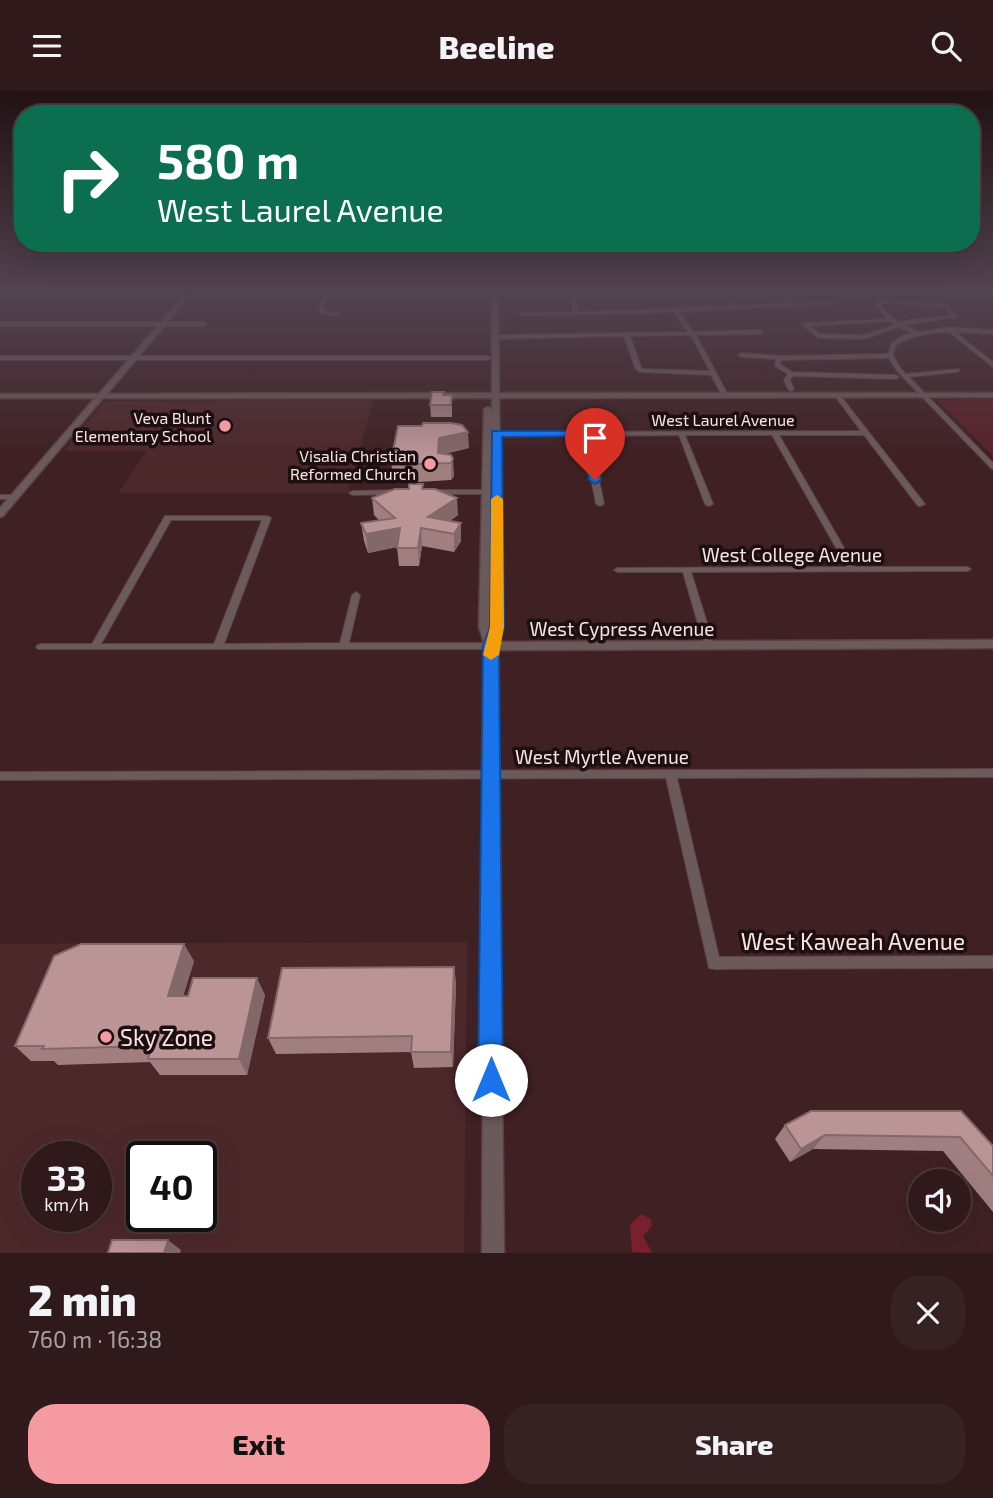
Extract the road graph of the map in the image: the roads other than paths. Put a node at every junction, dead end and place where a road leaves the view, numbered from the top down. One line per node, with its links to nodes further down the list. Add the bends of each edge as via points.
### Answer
1 (142, 347): 13 (street)
2 (492, 347): 10 (street)
3 (493, 347): 10 (street)
4 (631, 347): 18 (street, via 642,371)
5 (700, 347): 18 (street)
6 (893, 347): 11 (street)
7 (971, 347): 16 (street)
8 (741, 355): 14 (street)
9 (847, 355): 11 (street); 14 (street); 15 (street)
10 (492, 356): 13 (street); 23 (street)
11 (891, 356): 20 (street)
12 (0, 358): 13 (street)
13 (133, 358): 29 (street)
14 (782, 358): 19 (street, via 777,365)
15 (853, 363)
16 (993, 365)
17 (957, 370): 20 (street)
18 (713, 373): 24 (street)
19 (791, 374): 21 (street); 22 (street, via 787,380)
20 (905, 376): 26 (street)
21 (896, 377)
22 (791, 389)
23 (492, 395): 24 (street); 29 (street); 34 (street)
24 (725, 395): 25 (street)
25 (837, 395): 26 (street); 33 (street)
26 (923, 395): 27 (street); 35 (street)
27 (993, 395)
28 (0, 396): 29 (street)
29 (102, 396): 41 (street)
30 (586, 433): 31 (street, West Laurel Avenue); 34 (street, West Laurel Avenue); 42 (street)
31 (681, 433): 32 (street, West Laurel Avenue); 43 (street)
32 (774, 433): 33 (street, West Laurel Avenue); 50 (street)
33 (866, 433): 44 (street)
34 (492, 436): 38 (street); 46 (street)
35 (993, 467)
36 (413, 492): 39 (street)
37 (426, 492): 38 (street)
38 (486, 492): 46 (street, via 492,495); 56 (street, via 485,627)
39 (354, 493)
40 (0, 497): 41 (street)
41 (15, 497): 45 (street)
42 (600, 503)
43 (709, 504)
44 (921, 504)
45 (0, 514)
46 (497, 519): 56 (street, via 497,627)
47 (967, 569): 50 (street, West College Avenue)
48 (618, 570): 49 (street, West College Avenue)
49 (686, 570): 50 (street, West College Avenue); 53 (street)
50 (853, 570)
51 (356, 595): 55 (street)
52 (993, 644): 53 (street, West Cypress Avenue)
53 (709, 645): 56 (street, West Cypress Avenue)
54 (218, 646): 55 (street, West Cypress Avenue); 58 (street, West Cypress Avenue); 58 (street, via 267,518 168,518)
55 (344, 646): 56 (street, West Cypress Avenue)
56 (491, 646): 59 (street)
57 (41, 647): 58 (street, West Cypress Avenue)
58 (95, 647)
59 (490, 773): 61 (street, West Myrtle Avenue); 62 (street, West Myrtle Avenue); 64 (street)
60 (993, 773): 61 (street, West Myrtle Avenue)
61 (671, 774): 63 (street, West Kaweah Avenue, via 714,963)
62 (0, 776)
63 (993, 962)
64 (493, 1253)

